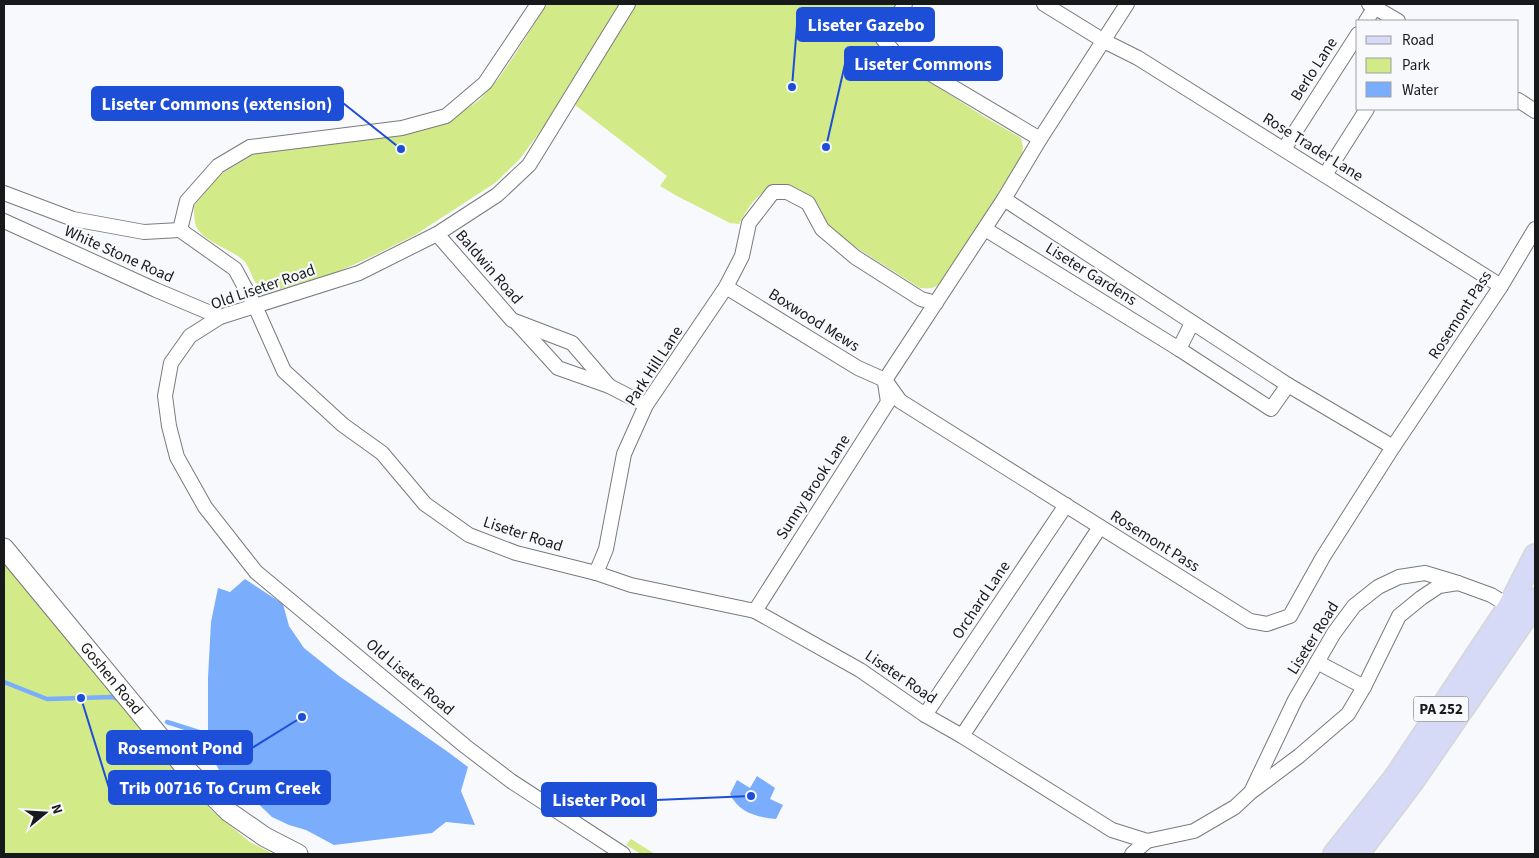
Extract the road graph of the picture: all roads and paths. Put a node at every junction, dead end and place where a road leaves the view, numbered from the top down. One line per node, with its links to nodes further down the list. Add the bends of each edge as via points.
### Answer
1 (538, 4): 22 (street, via 486,83 446,116 402,128 250,147 218,166 187,201)
2 (628, 4): 23 (street, Old Liseter Road, via 529,165 497,196)
3 (905, 4): 14 (street, via 883,39 894,52)
4 (1044, 4): 10 (street, Rose Trader Lane)
5 (1127, 4): 10 (street)
6 (1372, 5): 7 (street); 8 (street)
7 (1366, 20)
8 (1396, 20)
9 (1356, 37): 15 (street, Berlo Lane)
10 (1104, 41): 14 (street); 15 (street, Rose Trader Lane, via 1138,58)
11 (1519, 101): 13 (street)
12 (1366, 110): 16 (street)
13 (1535, 111)
14 (1040, 139): 18 (street)
15 (1284, 149): 16 (street, Rose Trader Lane)
16 (1325, 175): 24 (street, Rose Trader Lane)
17 (4, 193): 22 (street, via 73,219 144,232)
18 (1004, 199): 20 (street); 30 (street, Liseter Gardens)
19 (4, 221): 28 (street, White Stone Road)
20 (985, 229): 26 (street); 31 (street, Liseter Gardens)
21 (1535, 229): 24 (street, Rosemont Pass)
22 (180, 230): 27 (street, Liseter Road, via 235,269)
23 (437, 234): 27 (street, Old Liseter Road, via 359,273); 29 (street, Baldwin Road)
24 (1500, 286): 36 (street, Rosemont Pass)
25 (726, 287): 26 (street, Park Hill Lane, via 742,256 748,223 773,192 787,192 808,202 822,229 855,257 921,299); 32 (street, Boxwood Mews, via 858,368); 35 (street, Park Hill Lane)
26 (936, 303): 32 (street)
27 (255, 306): 28 (street, Old Liseter Road); 41 (street, Liseter Road, via 284,371 343,426 382,453 425,504 469,535 516,554)
28 (220, 317): 52 (street, Old Liseter Road, via 190,336 171,362 165,396 177,457 205,507 256,572 465,746 511,781)
29 (514, 320): 34 (street, Baldwin Road, via 558,368); 34 (street, Baldwin Road, via 572,342)
30 (1192, 323): 31 (street); 33 (street, Liseter Gardens)
31 (1179, 349): 33 (street, Liseter Gardens, via 1272,409)
32 (885, 380): 37 (street, Rosemont Pass, via 900,401); 43 (street, Sunny Brook Lane, via 888,402)
33 (1288, 385): 36 (street, Liseter Gardens)
34 (609, 386): 35 (street, Baldwin Road)
35 (646, 405): 41 (street, Park Hill Lane, via 624,454 606,549)
36 (1393, 447): 38 (street, Rosemont Pass, via 1290,616 1268,624 1250,621)
37 (1066, 505): 38 (street, Rosemont Pass); 47 (street, Orchard Lane)
38 (1100, 527): 48 (street)
39 (4, 548): 51 (main road, Goshen Road, via 188,770 229,812)
40 (1535, 555): 44 (main road, PA 252)
41 (596, 573): 43 (street, Liseter Road, via 631,585)
42 (1458, 583): 44 (street, Liseter Road); 45 (street, Liseter Road, via 1425,573 1399,577 1378,587 1354,606); 46 (street, Liseter Road, via 1439,586 1398,616)
43 (755, 611): 47 (street, Liseter Road, via 860,670)
44 (1527, 611): 54 (main road, PA 252); 55 (main road, PA 252, via 1412,784)
45 (1317, 662): 46 (street); 49 (street, Liseter Road)
46 (1364, 687): 49 (street, Liseter Road, via 1348,714)
47 (925, 715): 48 (street, Liseter Road)
48 (962, 736): 50 (street, Liseter Road, via 1112,830)
49 (1251, 792): 50 (street, Liseter Road, via 1235,807 1194,831)
50 (1147, 840): 53 (street)
51 (298, 854)
52 (622, 854)
53 (1132, 854)
54 (1334, 854)
55 (1358, 854)

